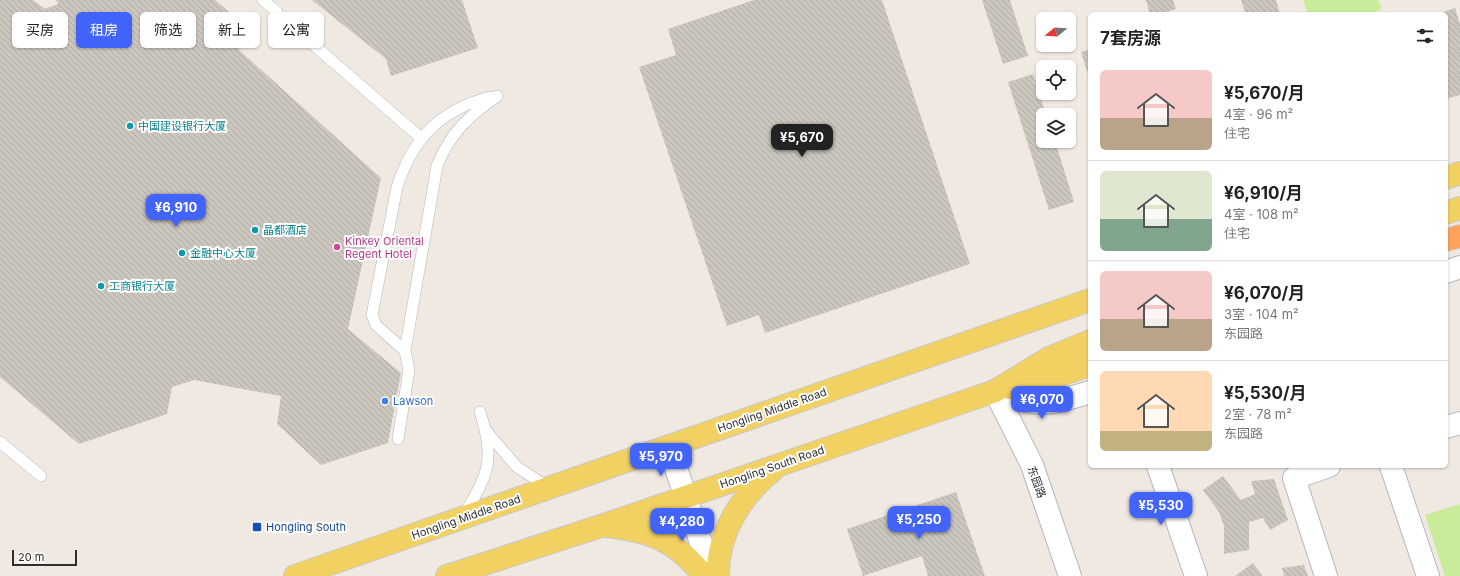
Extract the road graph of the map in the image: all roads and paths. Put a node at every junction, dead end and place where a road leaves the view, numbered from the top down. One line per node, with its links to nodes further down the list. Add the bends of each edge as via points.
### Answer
1 (263, 0): 2 (lane)
2 (277, 12)
3 (317, 48): 4 (lane)
4 (421, 138): 15 (lane, via 410,153 397,186 372,315 376,325); 15 (lane, via 442,118 454,111 498,95 466,120 444,149 437,166)
5 (1460, 173): 6 (main road)
6 (1448, 177)
7 (1460, 208): 8 (main road)
8 (1448, 212)
9 (1460, 236): 10 (highway)
10 (1448, 239)
11 (1460, 267): 12 (street)
12 (1448, 271)
13 (1088, 301): 25 (main road, Hongling Middle Road)
14 (1088, 342): 17 (main road, Hongling South Road, via 1054,356)
15 (405, 351): 23 (lane, via 409,370)
16 (1088, 366): 17 (main road, via 1040,382)
17 (995, 391): 18 (street, via 1021,402 1034,404 1062,401); 26 (main road, Hongling South Road); 40 (street, 东园路, via 1032,465)
18 (1088, 393)
19 (480, 412): 22 (lane)
20 (1460, 422): 21 (street)
21 (1448, 426)
22 (487, 432): 31 (lane, via 517,467); 33 (lane, via 489,465 478,491)
23 (398, 439)
24 (0, 442): 30 (lane)
25 (669, 446): 31 (main road, Hongling Middle Road); 32 (street)
26 (781, 464): 32 (main road, Hongling South Road); 39 (main road, via 756,484 740,505 727,531 718,563)
27 (1159, 468): 41 (street)
28 (1323, 468): 42 (street, via 1294,478)
29 (1392, 468): 43 (street)
30 (41, 476)
31 (549, 488): 33 (main road, Hongling Middle Road)
32 (685, 497): 34 (main road, Hongling South Road); 38 (street)
33 (461, 518): 35 (main road, Hongling Middle Road)
34 (601, 526): 36 (main road, Hongling South Road); 37 (main road, via 630,529 663,539 692,561)
35 (295, 576)
36 (447, 576)
37 (704, 576)
38 (712, 576)
39 (718, 576)
40 (1070, 576)
41 (1196, 576)
42 (1326, 576)
43 (1428, 576)

